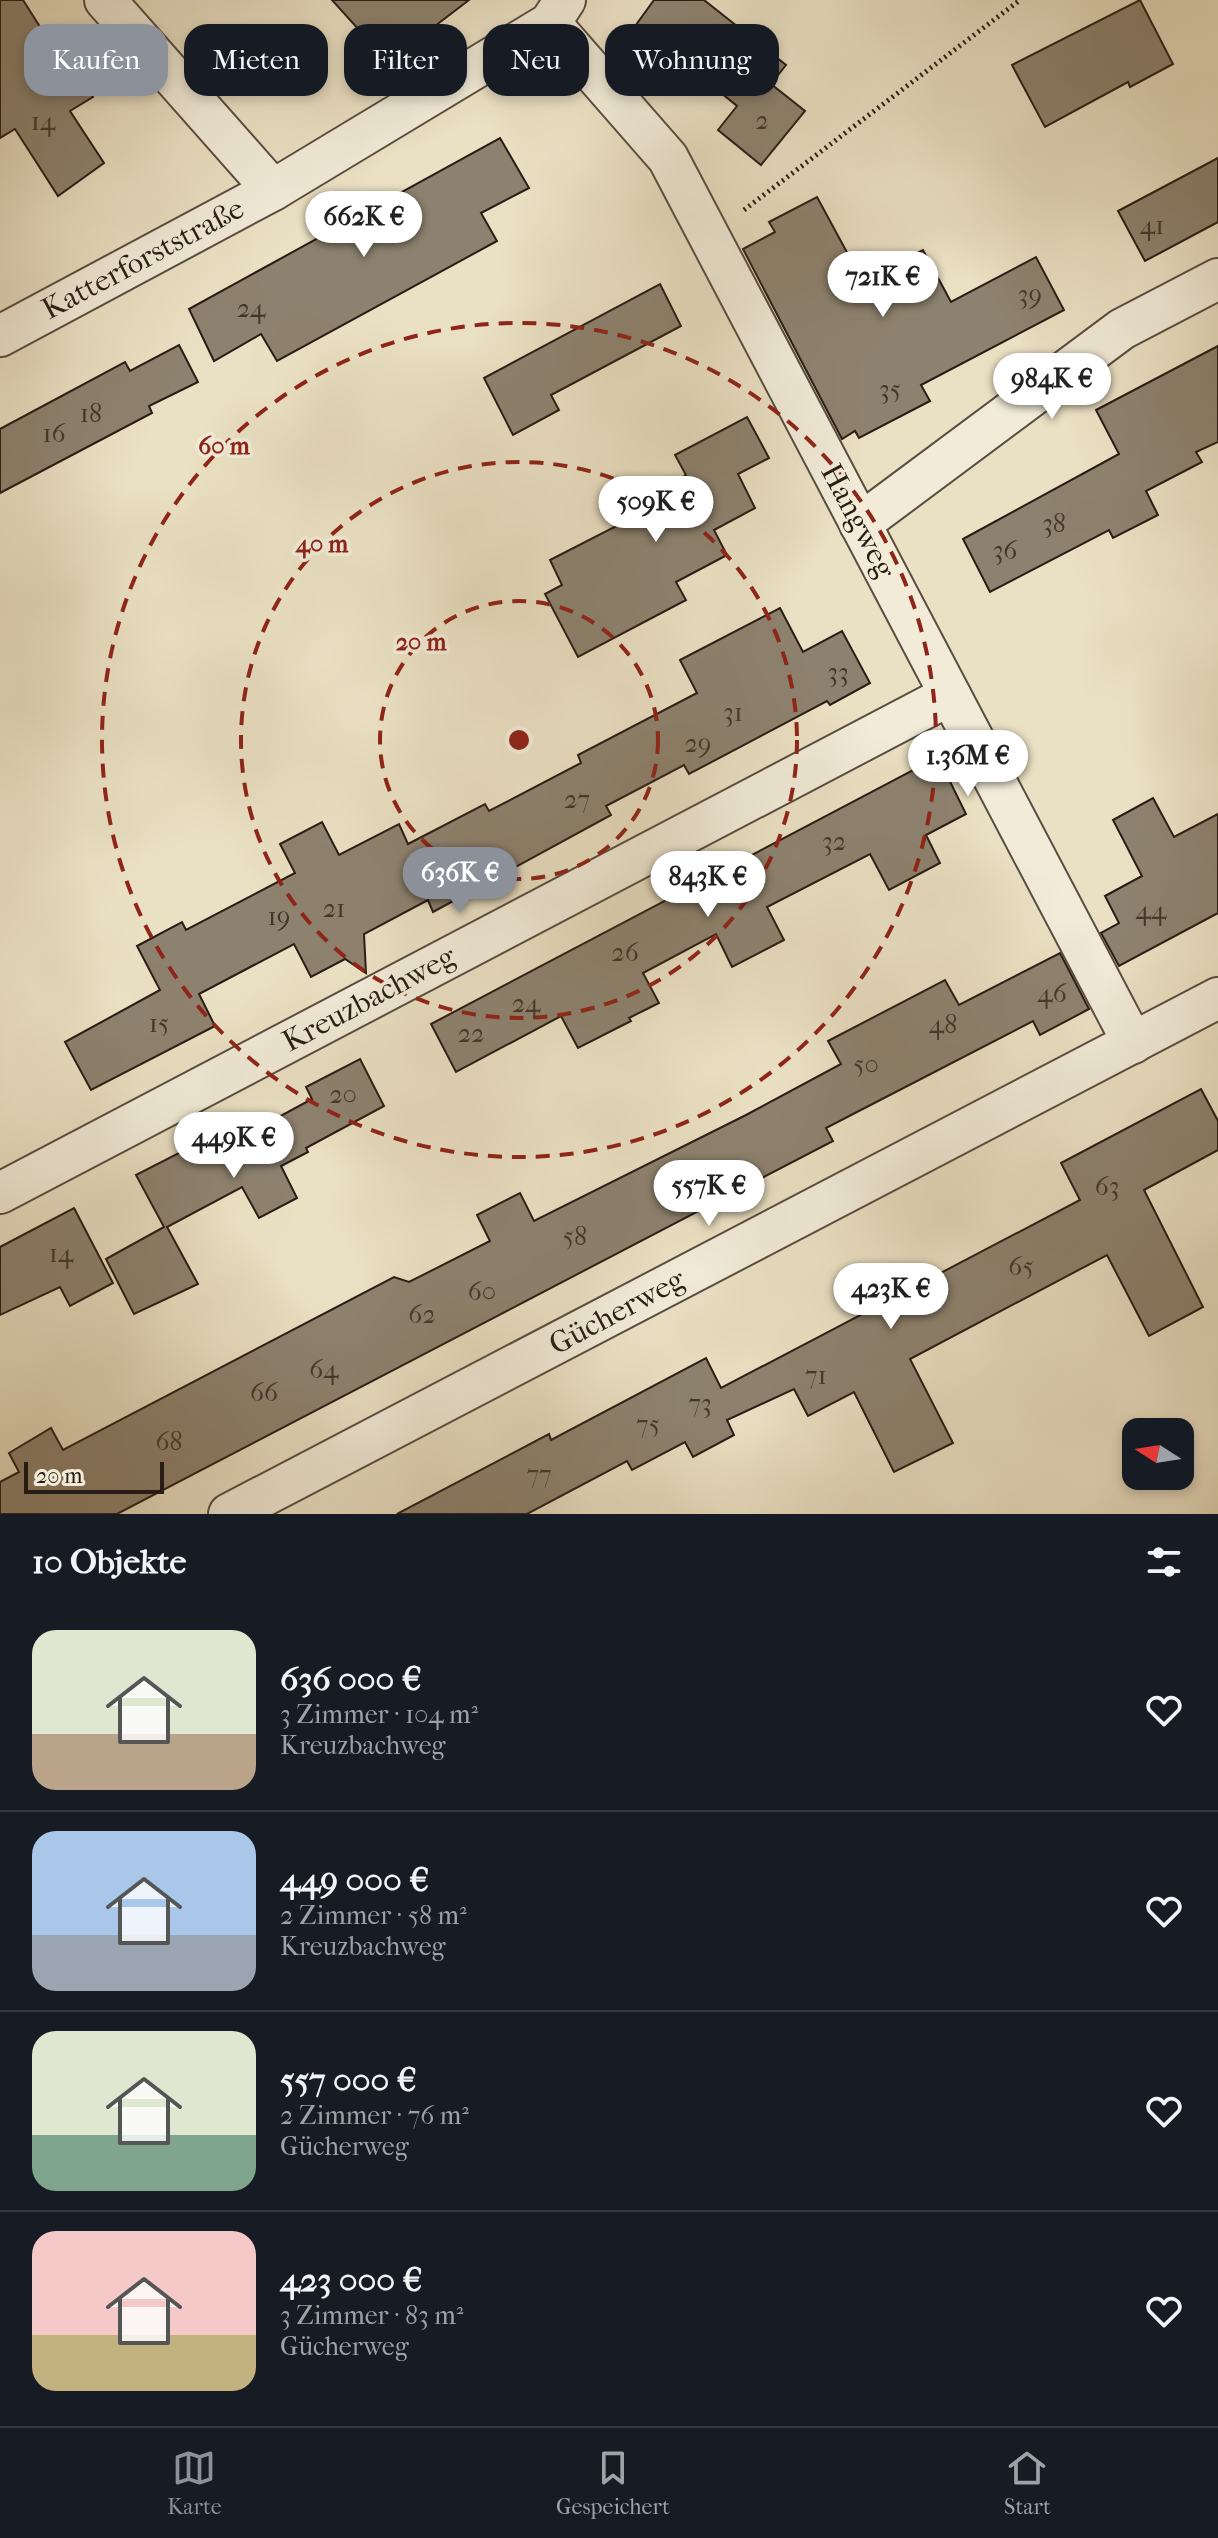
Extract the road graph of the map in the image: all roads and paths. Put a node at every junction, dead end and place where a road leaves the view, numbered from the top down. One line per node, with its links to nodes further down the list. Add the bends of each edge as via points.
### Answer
1 (105, 0): 4 (street)
2 (1020, 0): 5 (path)
3 (558, 11): 4 (street, Katterforststraße); 5 (street, Hangweg, via 668,158)
4 (273, 190): 7 (street, Katterforststraße)
5 (712, 235): 8 (street, Hangweg)
6 (1218, 279): 8 (street, via 1122,329)
7 (0, 336)
8 (860, 524): 9 (street, Hangweg)
9 (950, 695): 11 (street, Hangweg); 12 (street, Kreuzbachweg)
10 (1218, 998): 11 (street, Gücherweg)
11 (1133, 1043): 13 (street, Gücherweg)
12 (0, 1193)
13 (229, 1514)

